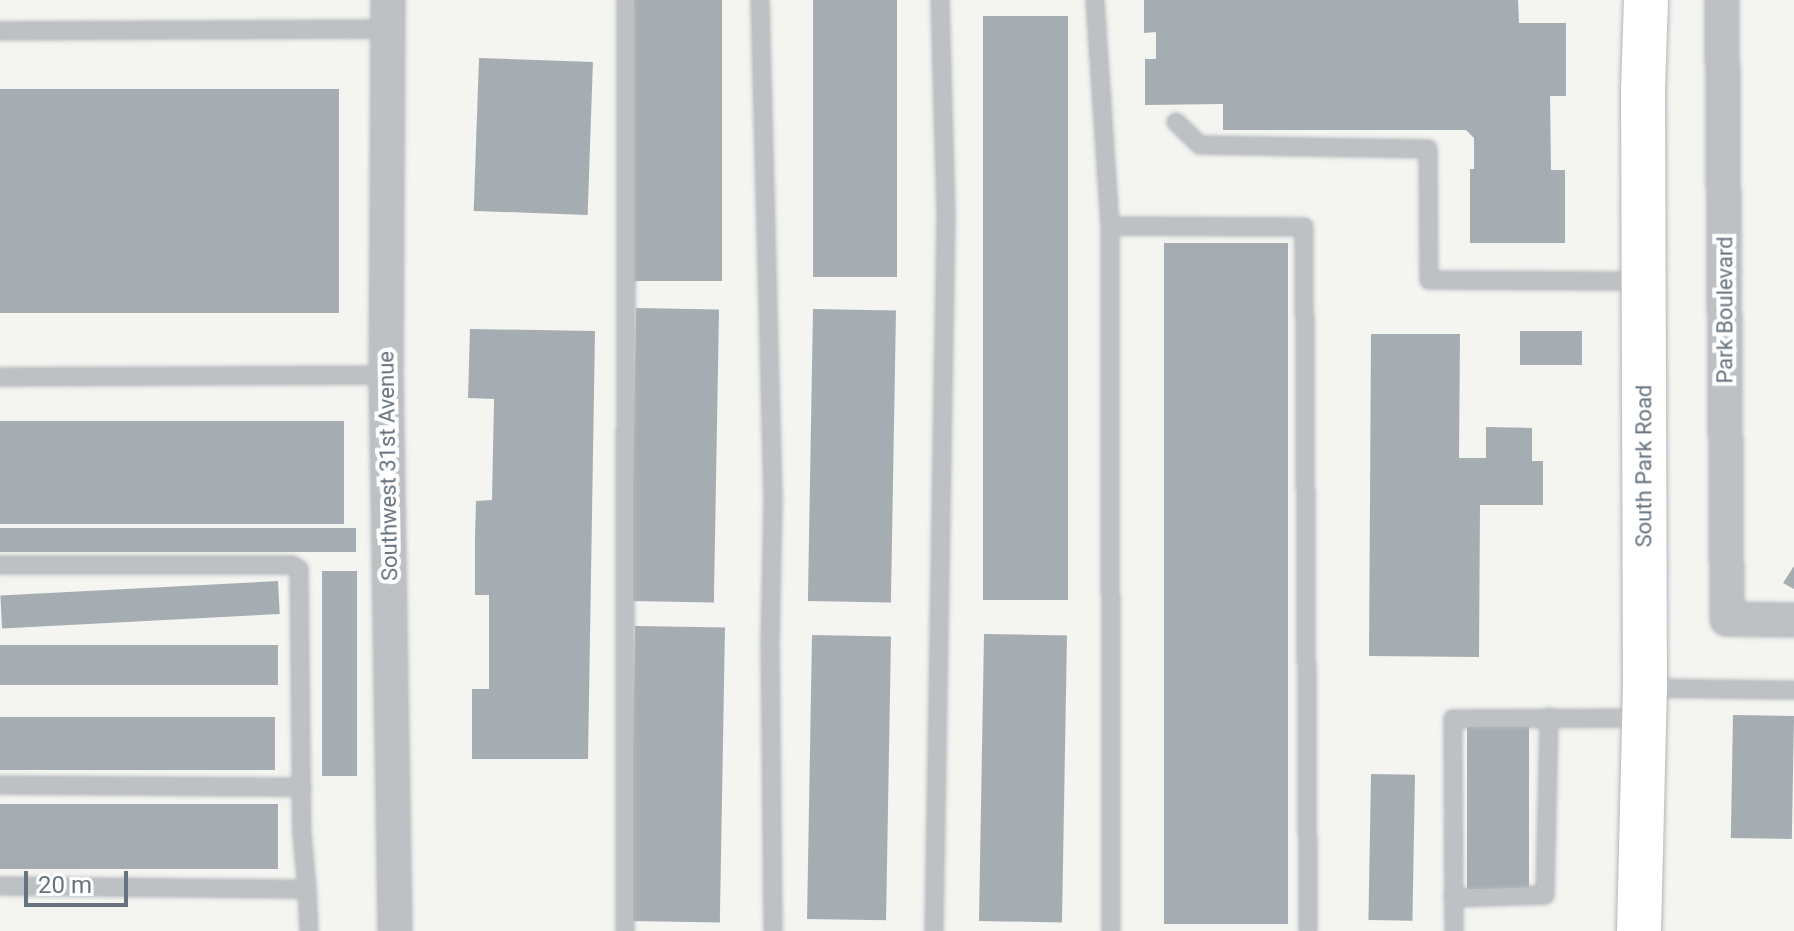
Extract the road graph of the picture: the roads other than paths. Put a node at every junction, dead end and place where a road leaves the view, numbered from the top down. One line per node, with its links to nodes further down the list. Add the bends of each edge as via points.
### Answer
1 (626, 0): 26 (lane)
2 (760, 0): 27 (lane, via 773,501)
3 (940, 0): 28 (lane, via 946,215)
4 (1095, 0): 10 (lane)
5 (1646, 0): 11 (street, South Park Road)
6 (1722, 0): 15 (street, Park Boulevard, via 1727,619)
7 (388, 14): 8 (lane); 12 (street, Southwest 31st Avenue)
8 (0, 31)
9 (1176, 122): 11 (lane, via 1200,145 1428,149 1429,280)
10 (1110, 226): 29 (lane); 30 (lane, via 1304,227)
11 (1643, 281): 17 (street, South Park Road)
12 (386, 375): 13 (lane); 25 (street, Southwest 31st Avenue)
13 (0, 377)
14 (0, 565): 20 (lane, via 299,569)
15 (1794, 620)
16 (1794, 690): 17 (lane)
17 (1644, 703): 18 (lane); 32 (street, South Park Road)
18 (1549, 717): 23 (lane, via 1545,895); 23 (lane, via 1453,719)
19 (0, 785): 20 (lane)
20 (302, 787): 22 (lane)
21 (0, 886): 22 (lane)
22 (307, 889): 24 (lane)
23 (1453, 898): 31 (lane)
24 (309, 931)
25 (395, 931)
26 (625, 931)
27 (773, 931)
28 (934, 931)
29 (1111, 931)
30 (1308, 931)
31 (1454, 931)
32 (1639, 931)

